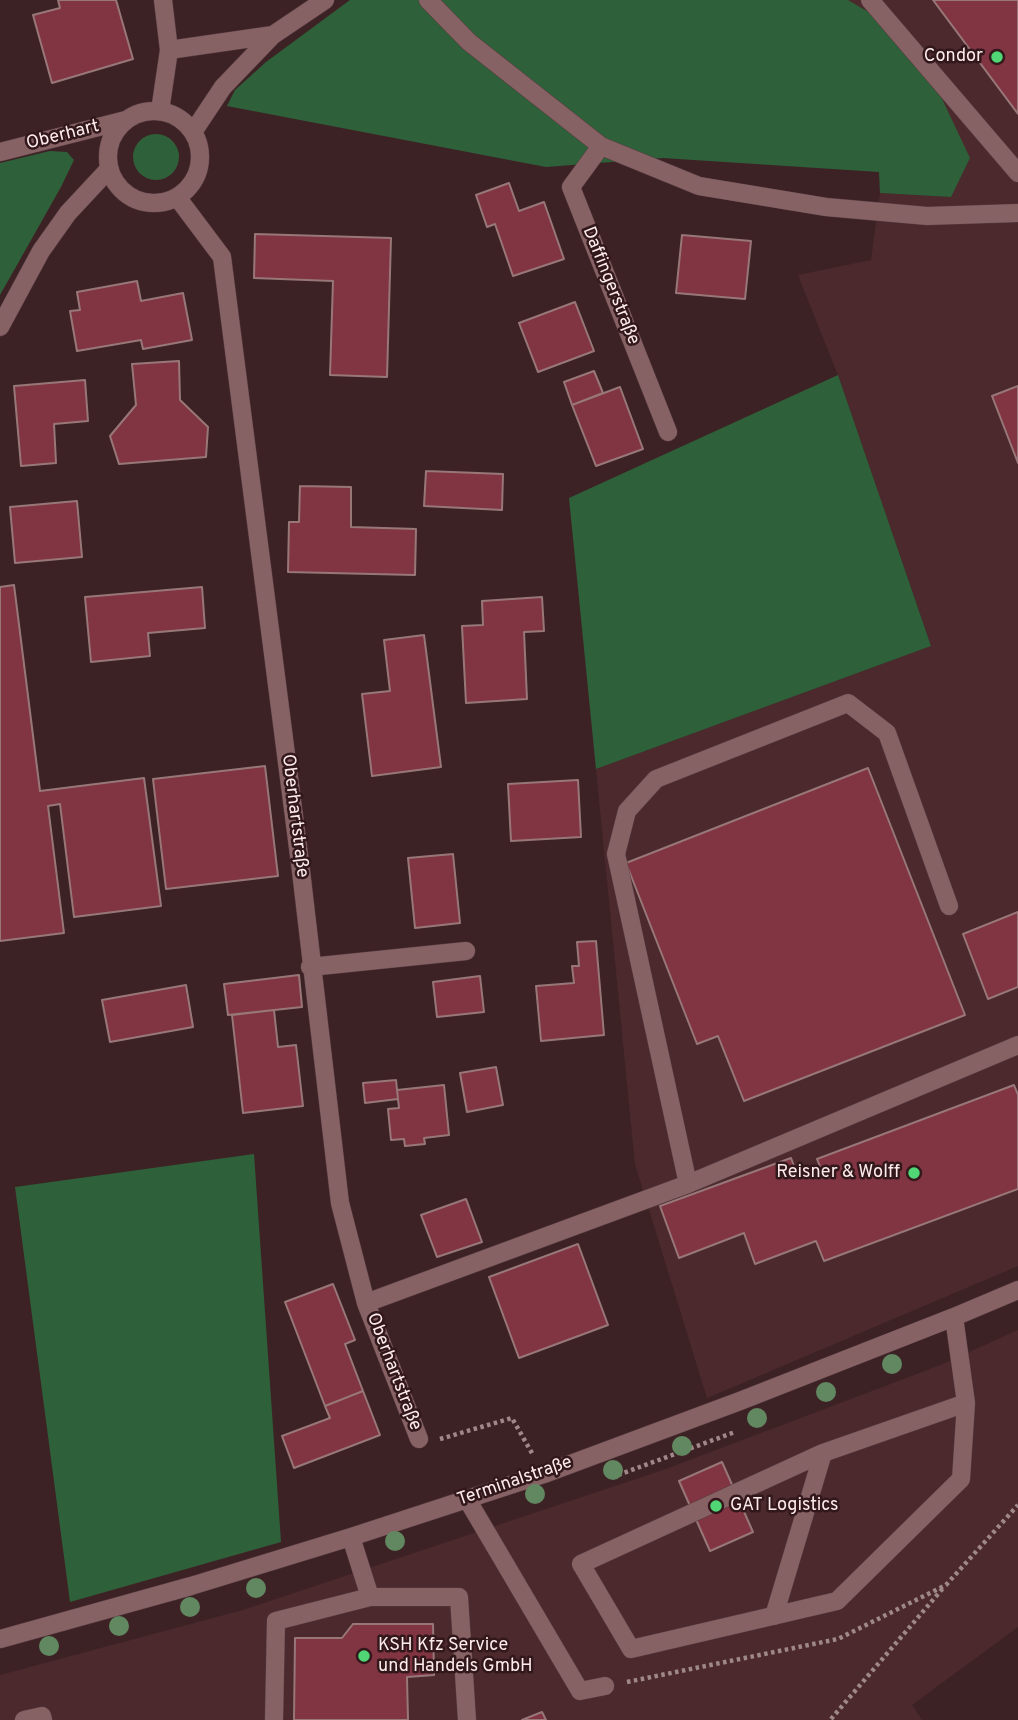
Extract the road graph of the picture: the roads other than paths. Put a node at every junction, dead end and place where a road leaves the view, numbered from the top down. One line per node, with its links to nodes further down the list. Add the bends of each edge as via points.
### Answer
1 (163, 0): 6 (street)
2 (325, 0): 5 (street)
3 (428, 0): 10 (street, via 469,42)
4 (870, 0): 13 (street)
5 (273, 35): 6 (street); 9 (street, via 223,88)
6 (169, 50): 7 (street)
7 (160, 111): 8 (street, via 142,112); 9 (street, via 175,115)
8 (126, 120): 11 (street, Oberhart); 12 (street, via 109,144)
9 (193, 132): 14 (street, via 201,157 194,181)
10 (601, 146): 15 (street, via 699,186 927,216); 17 (street, Daffingerstraße, via 570,187)
11 (0, 152)
12 (109, 169): 14 (street, via 118,187 137,200 157,203); 16 (street, via 41,251)
13 (1018, 173)
14 (177, 197): 20 (street, Oberhartstraße, via 222,257)
15 (1018, 212)
16 (0, 327)
17 (668, 432)
18 (949, 906): 22 (street, via 887,733 848,703 656,779 627,811 616,854)
19 (466, 951): 20 (street)
20 (310, 967): 24 (street, Oberhartstraße, via 340,1203)
21 (1018, 1045): 22 (street)
22 (688, 1184): 24 (street)
23 (1018, 1290): 25 (street, Terminalstraße)
24 (366, 1303): 27 (street, Oberhartstraße)
25 (954, 1317): 26 (street); 29 (street, Terminalstraße)
26 (966, 1403): 28 (street); 32 (street, via 961,1479 837,1601)
27 (419, 1439)
28 (823, 1453): 32 (street); 32 (street, via 580,1564 631,1649)
29 (467, 1500): 30 (street, Terminalstraße); 34 (street, via 580,1691)
30 (351, 1537): 31 (street); 33 (street, Terminalstraße)
31 (370, 1597): 37 (street, via 276,1621); 38 (street, via 459,1597)
32 (774, 1616)
33 (0, 1639)
34 (606, 1686)
35 (24, 1720): 36 (street, via 42,1716)
36 (43, 1720)
37 (274, 1720)
38 (467, 1720)

